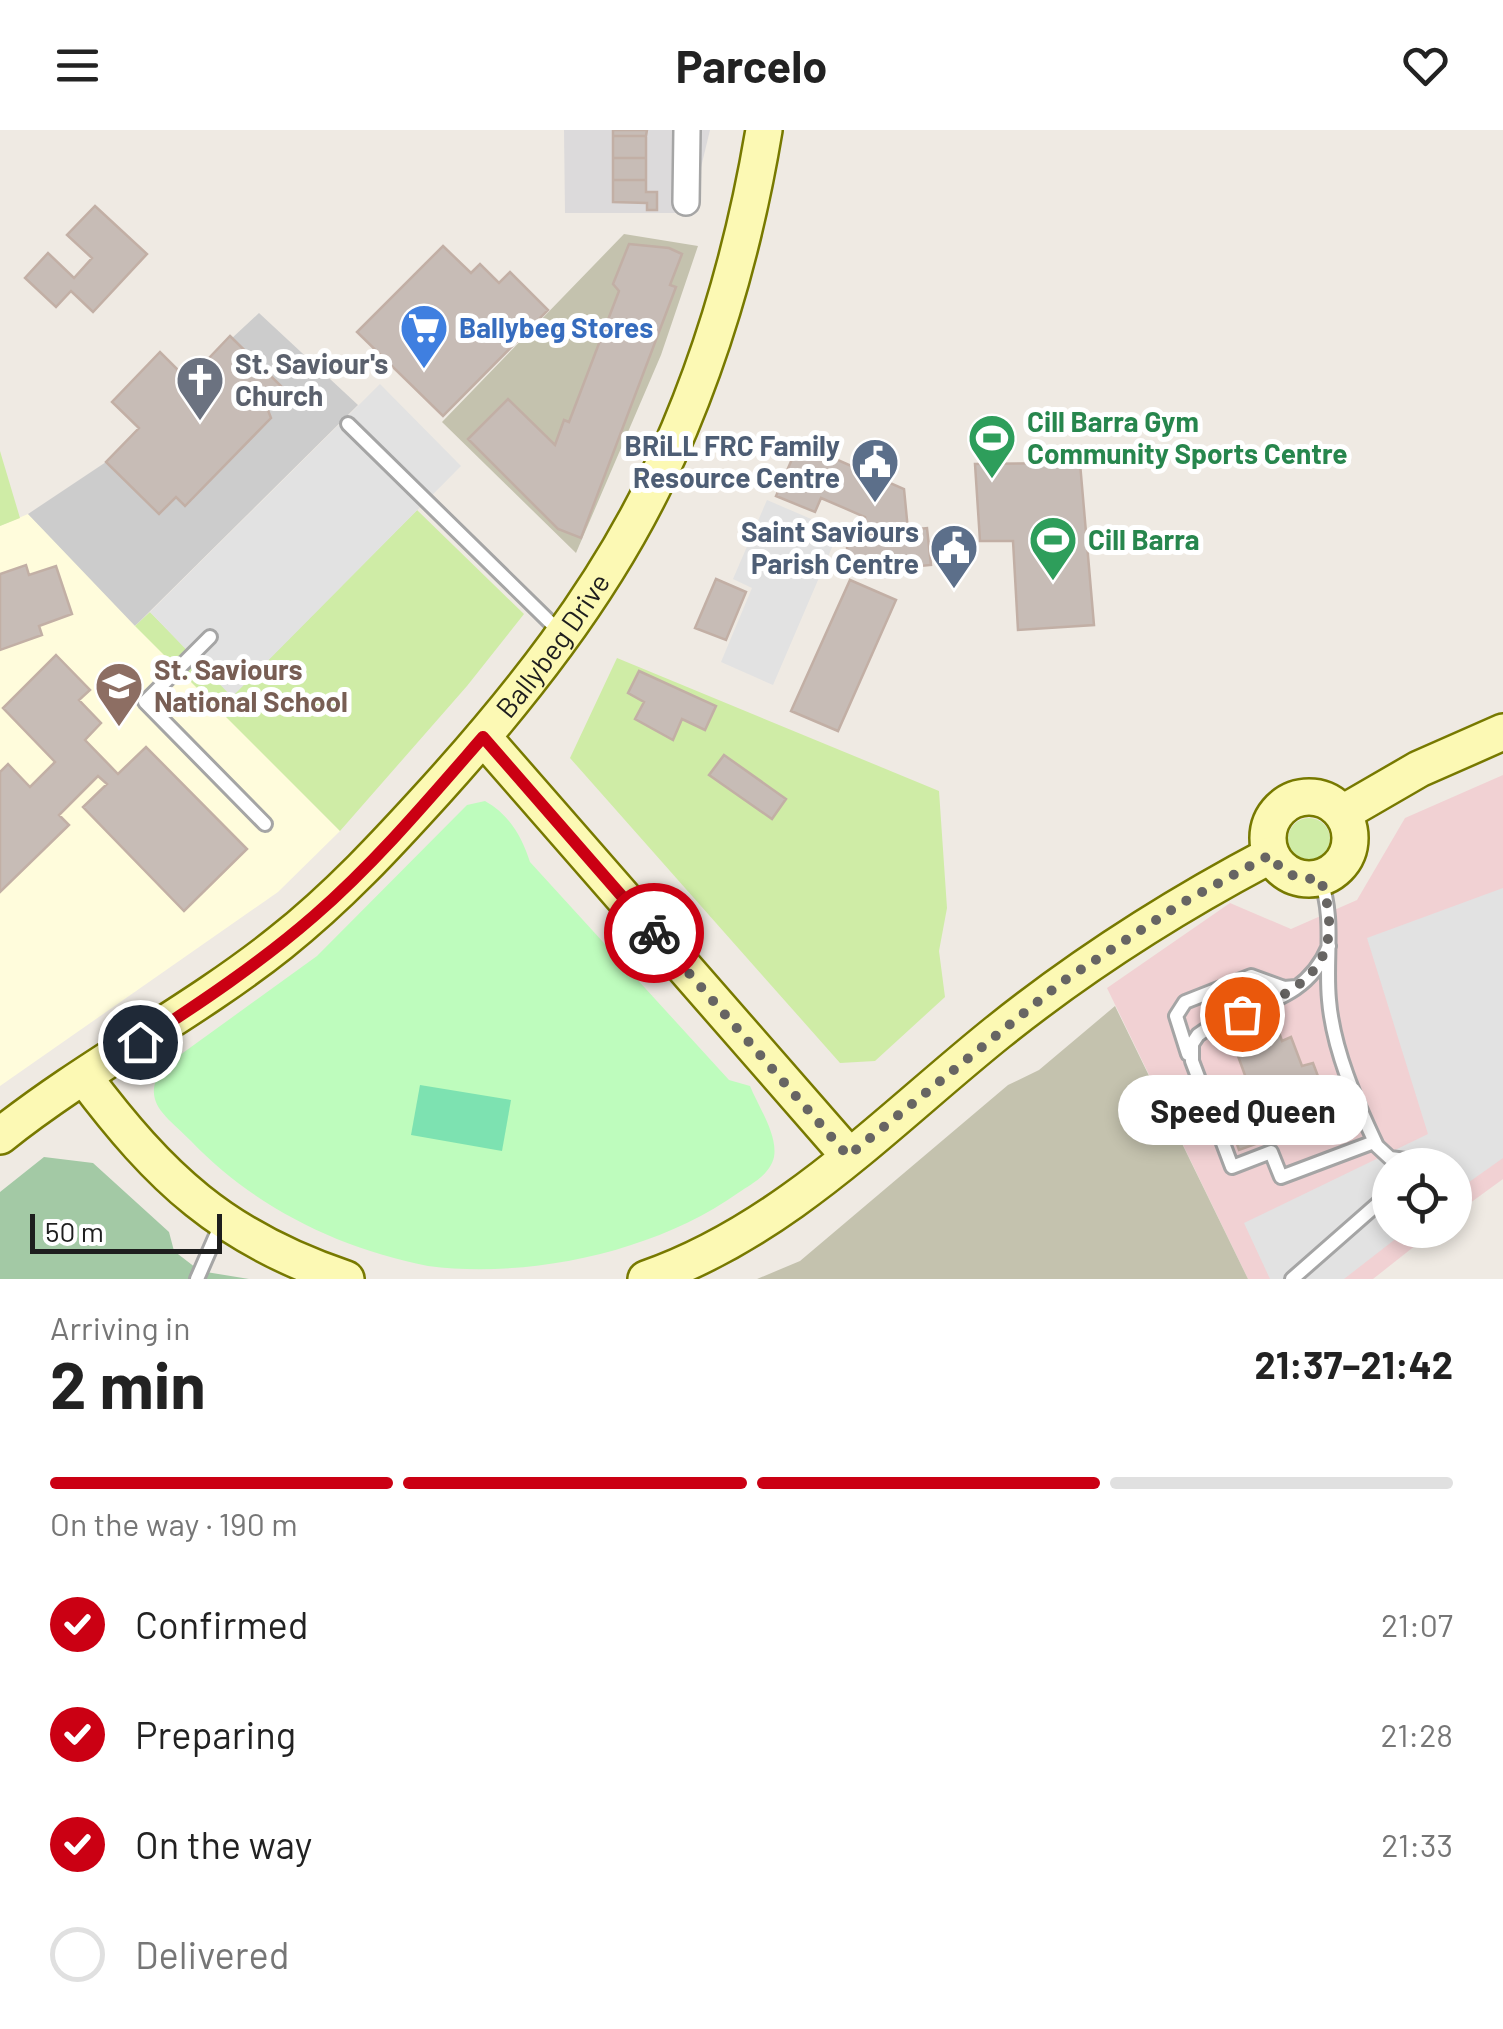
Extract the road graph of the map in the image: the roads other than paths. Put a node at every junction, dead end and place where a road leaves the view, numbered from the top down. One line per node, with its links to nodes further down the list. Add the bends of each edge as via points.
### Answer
1 (687, 130): 3 (street)
2 (764, 130): 5 (street, Ballybeg Drive, via 730,281 672,445)
3 (686, 202)
4 (348, 424): 5 (lane)
5 (563, 635): 8 (street, Ballybeg Drive)
6 (210, 637): 10 (lane, via 145,702)
7 (1503, 732): 9 (street)
8 (483, 737): 16 (street, Ballybeg Drive, via 314,916 208,997); 20 (street)
9 (1343, 813): 11 (street, via 1321,798 1294,798 1268,828); 12 (street, via 1348,851)
10 (265, 824)
11 (1270, 855): 12 (street, via 1297,878); 20 (street, via 1062,982)
12 (1320, 878): 13 (lane)
13 (1329, 946): 14 (lane); 18 (lane, via 1332,1027)
14 (1302, 983): 15 (lane, via 1202,1031 1192,1044); 15 (lane, via 1288,988 1251,976 1185,1002 1177,1020)
15 (1195, 1070): 18 (lane, via 1232,1167 1272,1152 1281,1177)
16 (84, 1077): 17 (street, Ballybeg Drive); 22 (street, via 161,1170)
17 (0, 1136)
18 (1374, 1142): 19 (lane)
19 (1379, 1148)
20 (848, 1156): 25 (street, via 751,1231)
21 (1372, 1209): 26 (lane)
22 (222, 1222): 23 (lane); 24 (street)
23 (197, 1279)
24 (346, 1279)
25 (646, 1279)
26 (1292, 1279)

